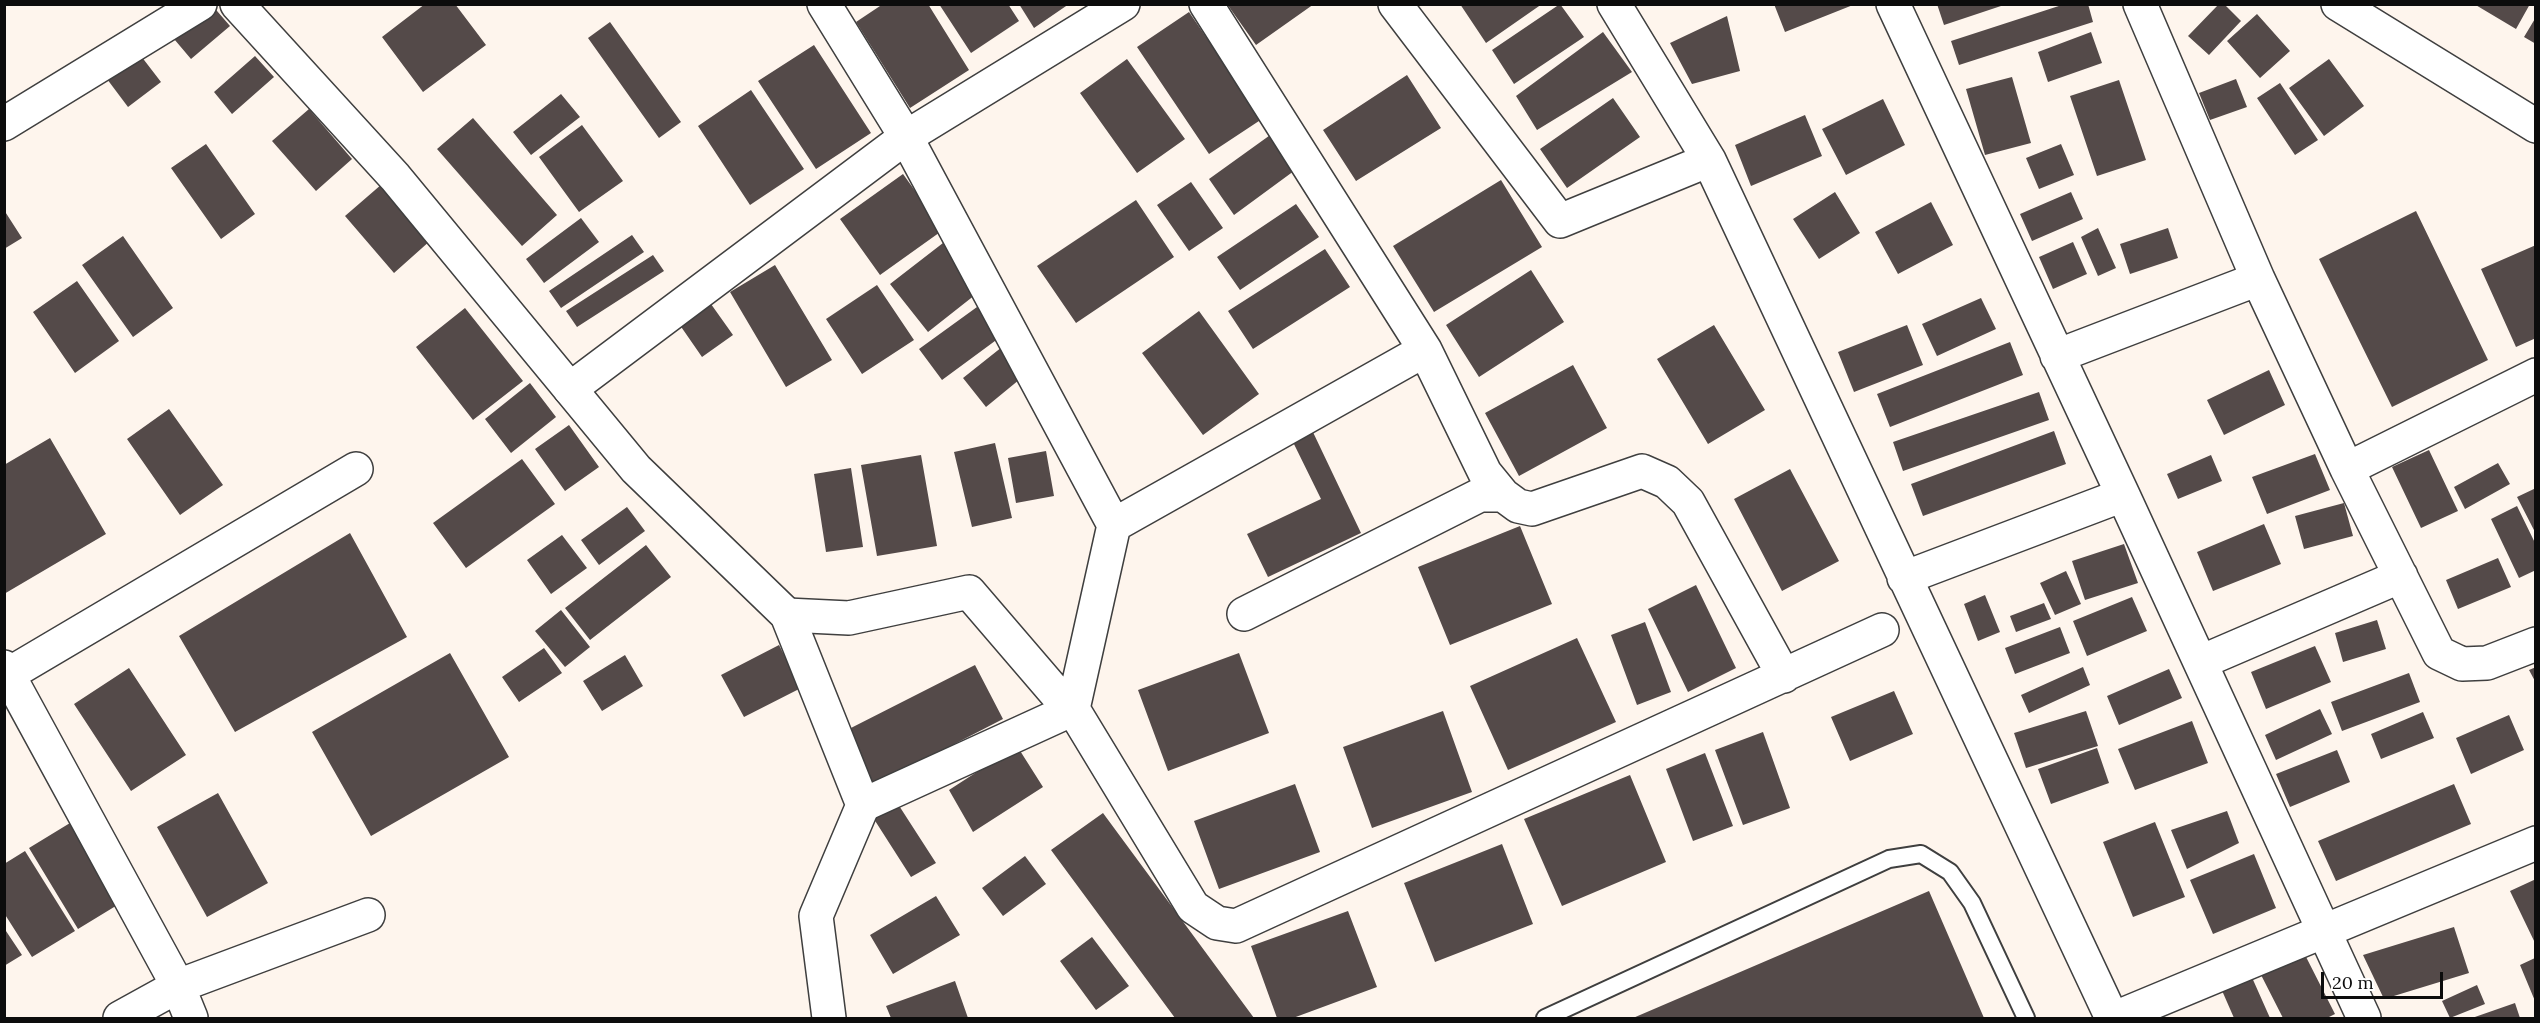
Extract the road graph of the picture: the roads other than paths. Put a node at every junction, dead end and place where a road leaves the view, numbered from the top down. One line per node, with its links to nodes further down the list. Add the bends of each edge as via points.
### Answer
1 (200, 4): 11 (street)
2 (237, 4): 19 (street, via 395,177)
3 (824, 4): 13 (street)
4 (1123, 4): 13 (street)
5 (1206, 4): 16 (street)
6 (1395, 4): 14 (street, via 1560,222)
7 (1614, 4): 14 (street)
8 (1893, 4): 17 (street)
9 (2140, 4): 15 (street)
10 (2338, 4): 12 (street)
11 (4, 124)
12 (2535, 126)
13 (906, 137): 19 (street); 24 (street)
14 (1709, 160): 26 (street)
15 (2258, 279): 17 (street); 21 (street)
16 (1425, 350): 22 (street, via 1485,473); 24 (street)
17 (2057, 356): 23 (street)
18 (2535, 375): 21 (street)
19 (570, 390): 28 (street, via 636,469)
20 (356, 469): 32 (street)
21 (2347, 469): 25 (street)
22 (1503, 495): 27 (street, via 1480,495); 33 (street, via 1518,506 1532,509 1642,471 1667,482 1688,502)
23 (2123, 495): 26 (street); 31 (street)
24 (1114, 525): 34 (street)
25 (2401, 576): 30 (street, via 2439,653 2462,664 2487,663); 31 (street)
26 (1904, 578): 45 (street)
27 (1244, 614)
28 (787, 615): 34 (street, via 849,618 969,592); 35 (street)
29 (1882, 630): 33 (street)
30 (2535, 644)
31 (2200, 662): 38 (street)
32 (7, 671): 39 (street)
33 (1784, 676): 34 (street, via 1236,926 1217,923 1192,907)
34 (1073, 709): 35 (street)
35 (863, 805): 42 (street, via 816,916)
36 (2535, 843): 38 (street)
37 (368, 915): 39 (street)
38 (2325, 930): 45 (street); 46 (street)
39 (178, 986): 40 (street); 41 (street)
40 (120, 1018)
41 (191, 1018)
42 (829, 1018)
43 (1545, 1018): 44 (lane, via 1889,859 1921,854 1950,872 1972,903)
44 (2026, 1018)
45 (2113, 1018)
46 (2364, 1018)

